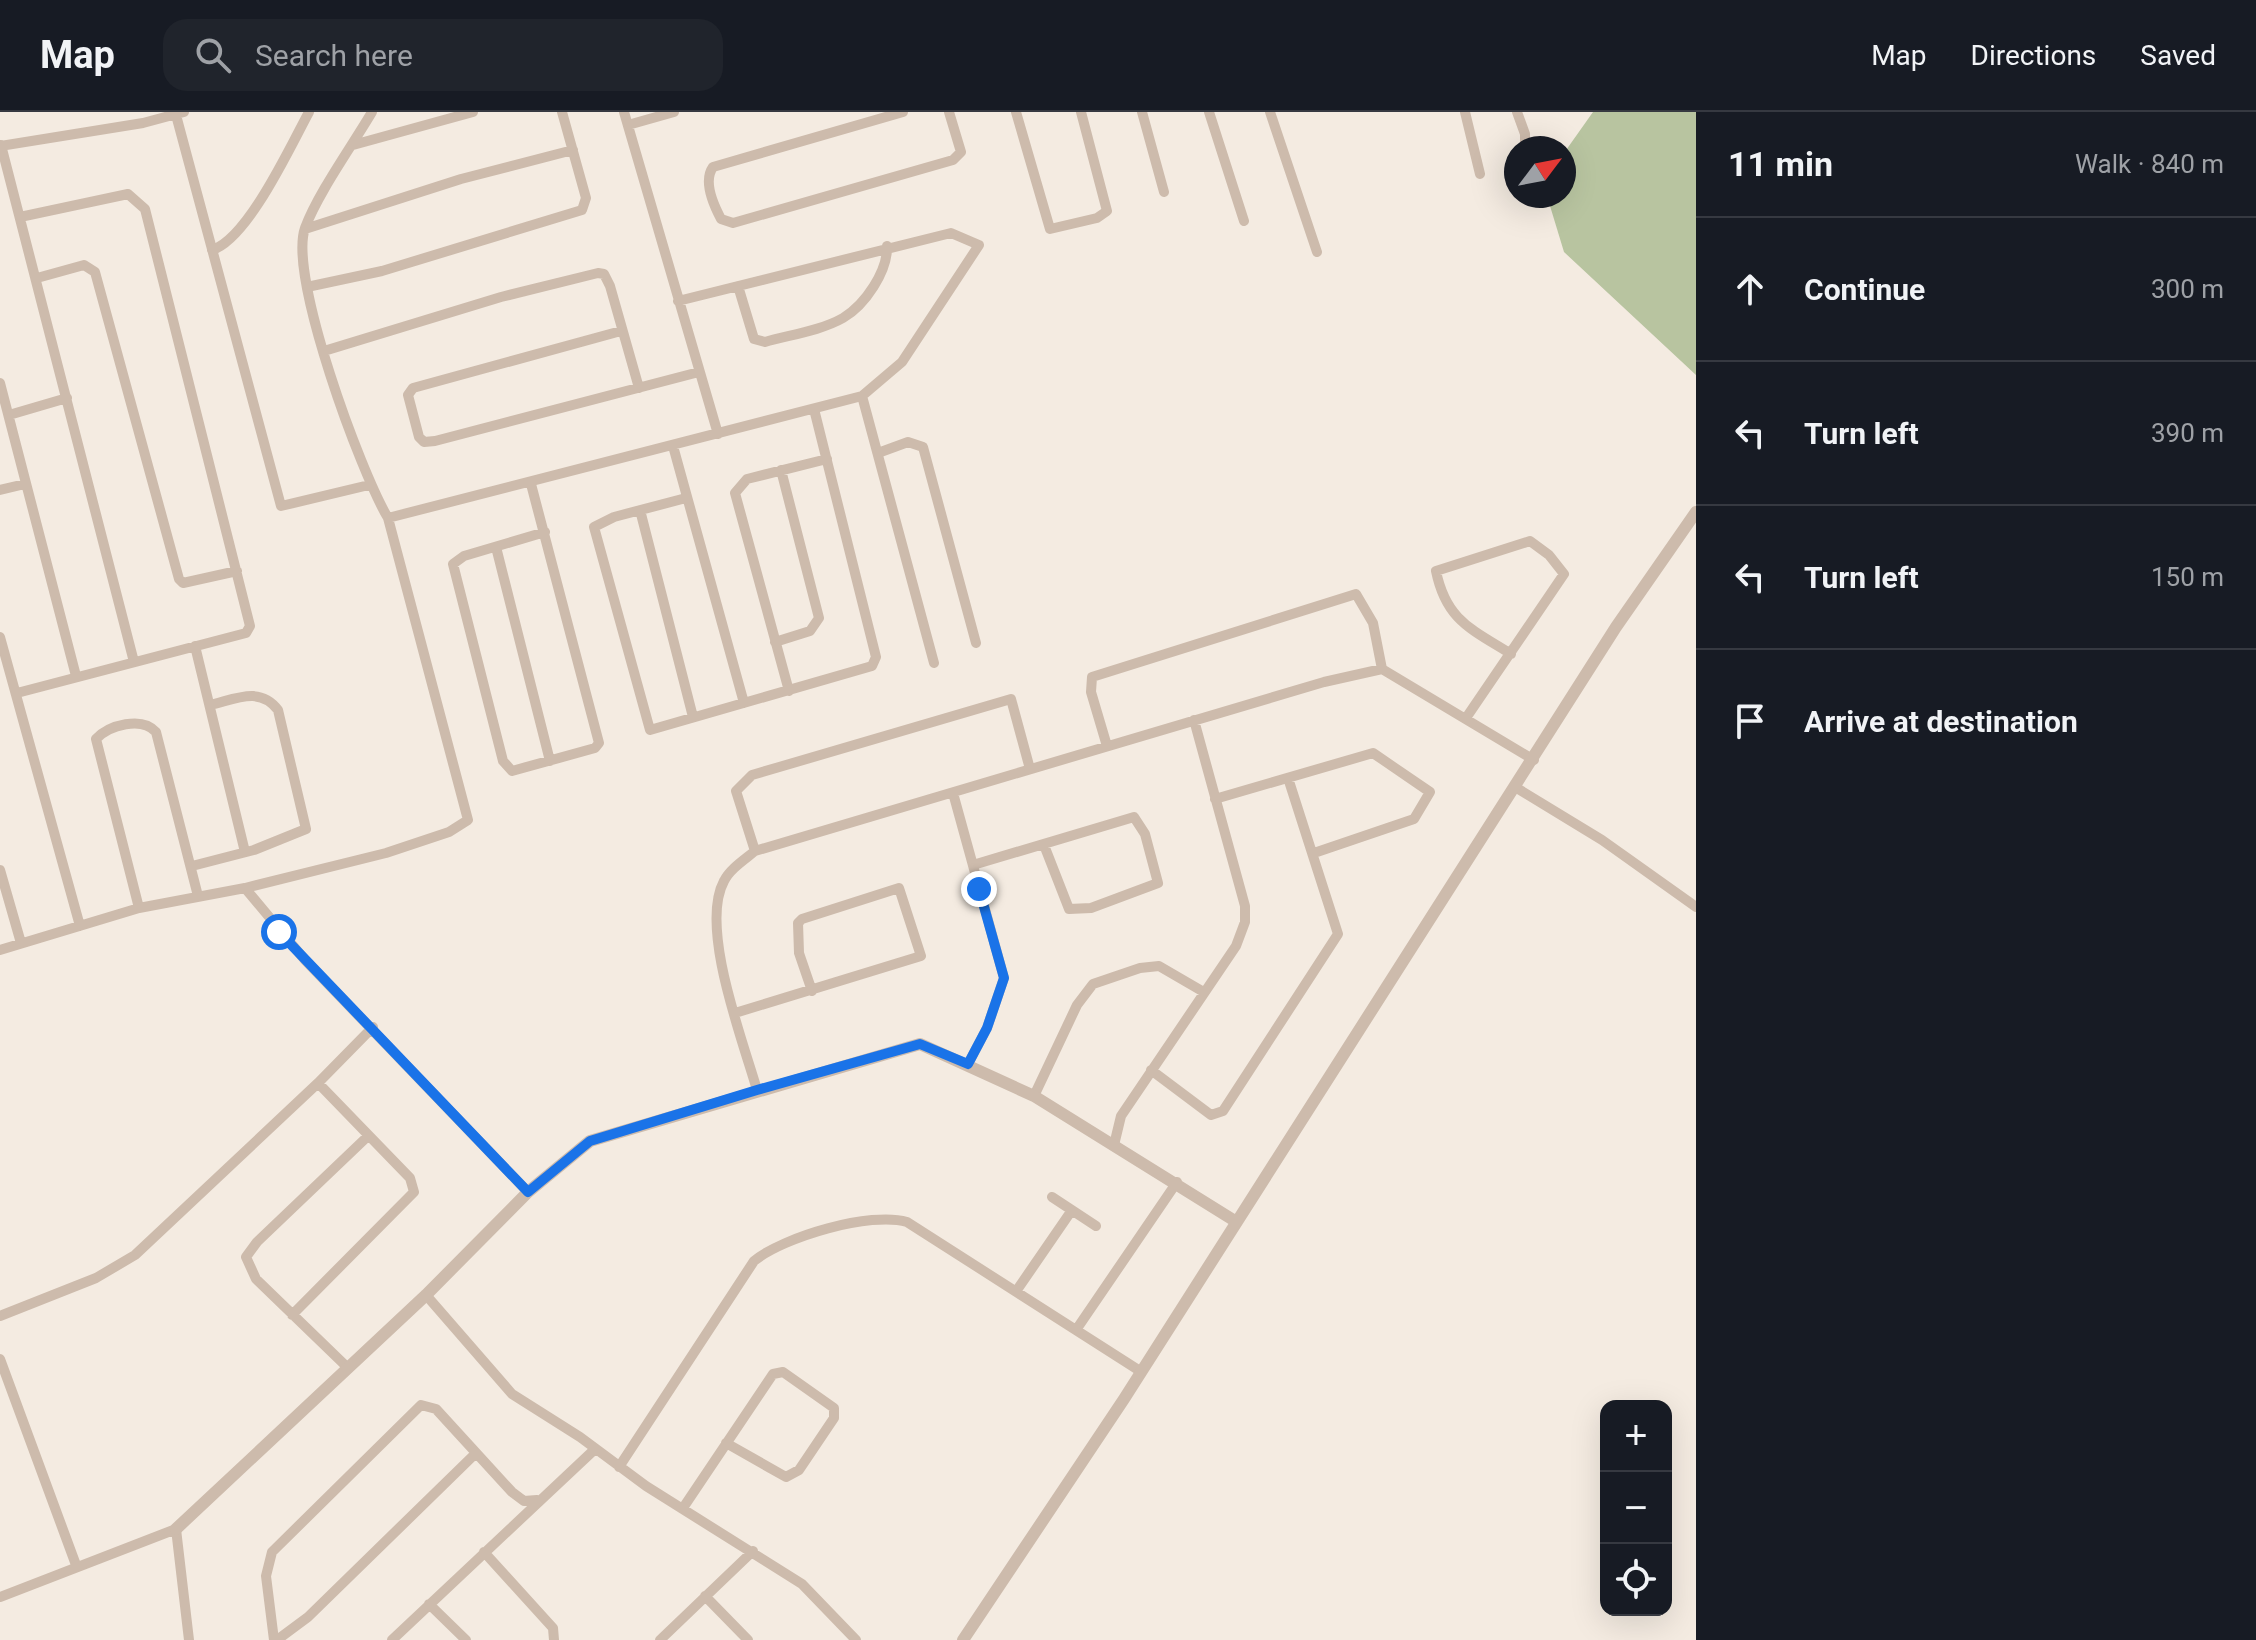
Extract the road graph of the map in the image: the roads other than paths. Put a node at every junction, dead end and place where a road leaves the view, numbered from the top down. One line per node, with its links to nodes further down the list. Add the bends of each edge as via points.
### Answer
1 (309, 112): 28 (street, via 241,227)
2 (372, 112): 19 (street)
3 (473, 112): 19 (street)
4 (562, 112): 21 (street)
5 (624, 112): 17 (street)
6 (674, 112): 17 (street)
7 (903, 112): 8 (street, via 713,167 708,177 721,219 733,223 953,160 961,152)
8 (949, 112)
9 (1016, 112): 10 (street, via 1050,229 1107,211)
10 (1081, 112)
11 (1142, 112): 23 (street)
12 (1209, 112): 25 (street)
13 (1270, 112): 29 (street)
14 (1465, 112): 22 (street)
15 (1517, 112): 18 (street)
16 (180, 113): 20 (street); 28 (street)
17 (628, 125): 33 (street)
18 (1525, 136)
19 (353, 145): 26 (street)
20 (0, 146): 24 (street)
21 (573, 150): 26 (street); 32 (street, via 586,198 582,210 382,271)
22 (1480, 174)
23 (1164, 192)
24 (20, 217): 30 (street); 58 (street, via 128,194 145,209)
25 (1244, 221)
26 (305, 229): 32 (street)
27 (887, 246): 31 (street); 31 (street, via 885,267 849,314 765,342 754,339); 39 (street, via 951,233 979,245 902,362)
28 (212, 250): 50 (street, via 281,506)
29 (1317, 252)
30 (37, 278): 40 (street); 58 (street, via 84,265 94,268 181,581)
31 (738, 286): 33 (street)
32 (307, 287): 35 (street)
33 (678, 301): 36 (street)
34 (621, 331): 35 (street, via 610,286 598,273); 38 (street); 38 (street, via 420,384 408,395 417,432 424,442 435,441)
35 (324, 351): 50 (street)
36 (699, 372): 38 (street); 43 (street)
37 (0, 383): 42 (street)
38 (639, 388)
39 (862, 396): 41 (street); 45 (street)
40 (67, 398): 42 (street); 64 (street)
41 (814, 409): 43 (street); 46 (street)
42 (9, 415): 48 (street)
43 (718, 434): 44 (street)
44 (673, 446): 49 (street); 52 (street)
45 (878, 453): 61 (street, via 908,442 923,447); 65 (street)
46 (827, 459): 47 (street); 68 (street, via 876,657 872,666)
47 (781, 470): 60 (street, via 819,618 810,631); 60 (street, via 742,481 735,497)
48 (25, 484): 51 (street); 67 (street)
49 (531, 484): 55 (street); 56 (street)
50 (369, 485): 55 (street)
51 (0, 490)
52 (686, 498): 53 (street); 70 (street)
53 (640, 510): 72 (street); 72 (street, via 597,523 593,530 647,726 655,730)
54 (1696, 512): 76 (street, via 1616,627)
55 (388, 518): 90 (street, via 468,820 449,832 386,853)
56 (545, 532): 57 (street); 77 (street, via 599,743)
57 (496, 547): 77 (street); 77 (street, via 454,562 461,598 506,766 512,771)
58 (237, 571): 62 (street, via 250,626 246,633)
59 (0, 637): 69 (street)
60 (775, 642): 68 (street)
61 (976, 643)
62 (195, 646): 64 (street); 71 (street)
63 (1511, 654): 63 (street, via 1564,574 1530,541 1436,571 1441,595 1458,622); 73 (street)
64 (134, 662): 67 (street)
65 (934, 663)
66 (1382, 669): 73 (street); 74 (street); 75 (street, via 1373,623 1356,594 1092,677 1091,692)
67 (76, 676): 69 (street)
68 (789, 691): 70 (street)
69 (17, 693): 95 (street)
70 (744, 703): 72 (street)
71 (210, 705): 85 (street); 85 (street, via 256,694 269,698 278,710 306,829)
72 (693, 717)
73 (1466, 718): 76 (street)
74 (1194, 720): 75 (street); 82 (street)
75 (1107, 746): 78 (street)
76 (1534, 760): 80 (street)
77 (550, 761)
78 (1030, 769): 81 (street); 84 (street, via 1011,699 752,775 736,791)
79 (1288, 778): 82 (street); 86 (street); 86 (street, via 1373,753 1430,792 1414,819)
80 (1515, 787): 93 (street, via 1602,840); 113 (street)
81 (953, 793): 84 (street); 87 (street)
82 (1215, 799): 99 (street, via 1245,922 1236,946)
83 (1044, 845): 83 (street, via 1134,817 1145,834 1158,883 1091,908 1069,909); 87 (street)
84 (755, 851): 100 (street, via 727,875 718,901 722,971)
85 (245, 852): 88 (street)
86 (1314, 853): 103 (street, via 1338,934 1223,1111 1211,1115)
87 (973, 865): 102 (street, via 1004,978)
88 (192, 866): 91 (street); 92 (street, via 156,732 138,722 100,735 96,739)
89 (0, 870): 94 (street)
90 (245, 888): 91 (street); 101 (street, via 287,941)
91 (198, 896): 92 (street)
92 (139, 908): 95 (street)
93 (1694, 908)
94 (6, 912): 96 (street)
95 (80, 926): 96 (street)
96 (21, 943): 97 (street)
97 (0, 950)
98 (812, 991): 98 (street, via 921,956 899,888 798,923 799,953); 100 (street)
99 (1202, 991): 103 (street); 106 (street, via 1159,966 1093,984 1077,1005)
100 (735, 1013): 105 (street)
101 (373, 1027): 104 (street); 110 (street)
102 (968, 1064): 105 (street, via 920,1044); 106 (street)
103 (1151, 1070): 108 (street, via 1121,1116)
104 (318, 1083): 107 (street); 118 (street, via 119,1267)
105 (757, 1090): 110 (street, via 590,1141)
106 (1034, 1096): 108 (street)
107 (367, 1137): 117 (street, via 248,1252 250,1272); 117 (street, via 410,1178 414,1192)
108 (1114, 1145): 109 (street)
109 (1177, 1182): 113 (street); 119 (street)
110 (528, 1192): 116 (street)
111 (1052, 1197): 112 (street)
112 (1072, 1210): 114 (street); 115 (street)
113 (1235, 1221): 122 (street)
114 (1096, 1226)
115 (1017, 1290): 119 (street); 126 (street, via 897,1219 842,1227 776,1248 747,1270)
116 (426, 1295): 121 (street); 124 (street, via 512,1394)
117 (292, 1315): 121 (street)
118 (0, 1316)
119 (1076, 1330): 122 (street)
120 (0, 1359): 132 (street)
121 (347, 1367): 129 (street)
122 (1140, 1371): 144 (street)
123 (726, 1443): 123 (street, via 773,1374 783,1372 834,1408 834,1418 799,1470 786,1477); 128 (street)
124 (594, 1450): 126 (street); 127 (street)
125 (475, 1454): 127 (street, via 518,1497); 137 (street, via 308,1617); 137 (street, via 436,1409 421,1405 272,1552 266,1576)
126 (619, 1467): 128 (street)
127 (537, 1500): 131 (street)
128 (683, 1508): 130 (street)
129 (176, 1529): 132 (street); 136 (street)
130 (753, 1551): 133 (street); 143 (street, via 802,1584)
131 (484, 1552): 135 (street); 140 (street, via 553,1628)
132 (76, 1565): 134 (street)
133 (705, 1596): 141 (street); 142 (street)
134 (0, 1597)
135 (429, 1604): 138 (street); 139 (street)
136 (189, 1640)
137 (275, 1640)
138 (392, 1640)
139 (466, 1640)
140 (554, 1640)
141 (660, 1640)
142 (748, 1640)
143 (856, 1640)
144 (963, 1640)

